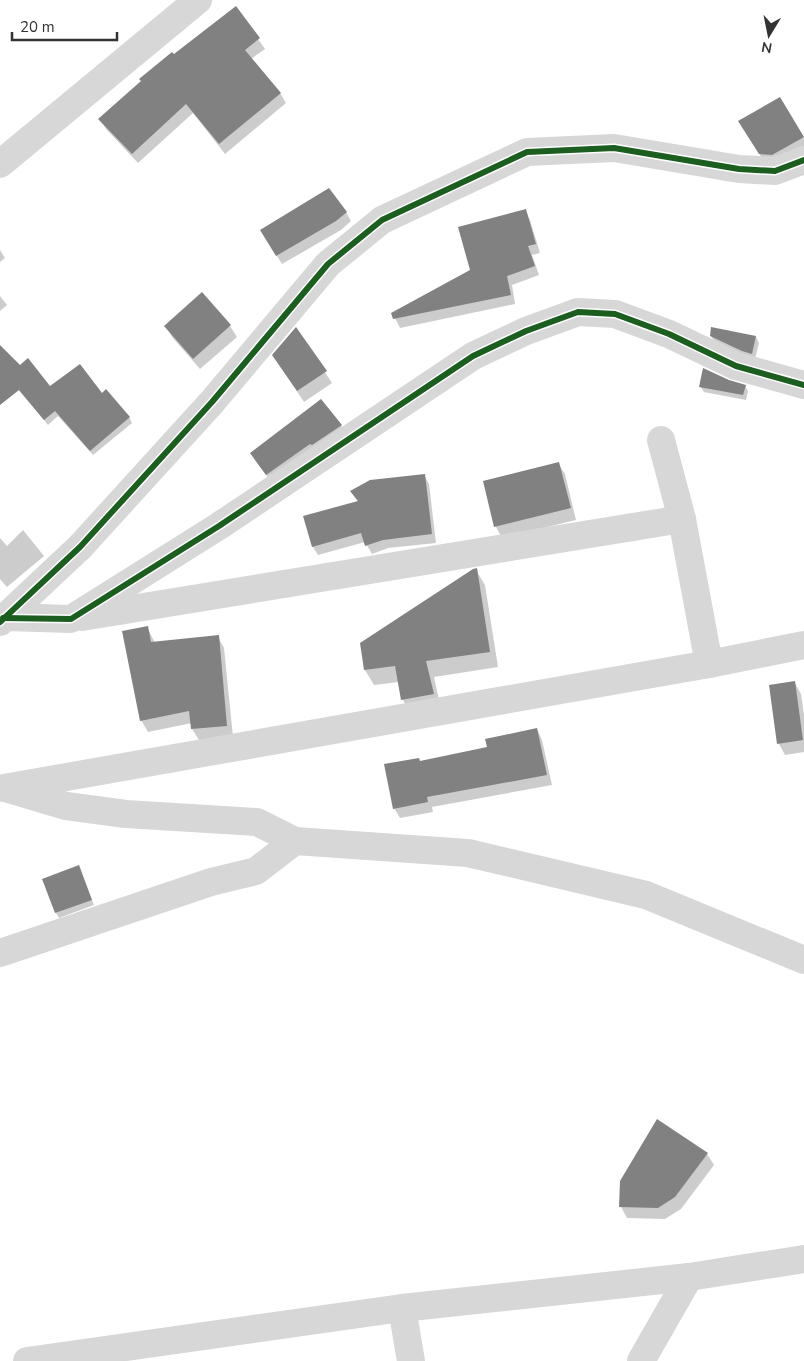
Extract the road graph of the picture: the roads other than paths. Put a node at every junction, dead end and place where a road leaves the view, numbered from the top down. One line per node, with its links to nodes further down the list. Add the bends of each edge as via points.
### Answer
1 (198, 0): 3 (street)
2 (804, 160): 8 (street, via 775,171 739,169 614,148 527,152 382,220 328,264 212,402 120,504 80,547)
3 (0, 164)
4 (804, 385): 7 (street, via 736,366 669,334 616,314 578,312 526,331 473,356 219,526)
5 (662, 440): 6 (street)
6 (682, 519): 7 (street); 10 (street)
7 (71, 619): 8 (street)
8 (2, 620)
9 (804, 645): 10 (street)
10 (710, 664): 11 (street)
11 (2, 787): 12 (street, via 66,806 126,814 257,822)
12 (295, 841): 13 (street, via 256,871 211,882); 14 (street, via 468,853 646,895)
13 (0, 953)
14 (804, 960)
15 (804, 1259): 16 (street)
16 (689, 1277): 17 (street); 20 (street)
17 (402, 1308): 18 (street); 19 (street)
18 (27, 1361)
19 (411, 1361)
20 (641, 1361)

